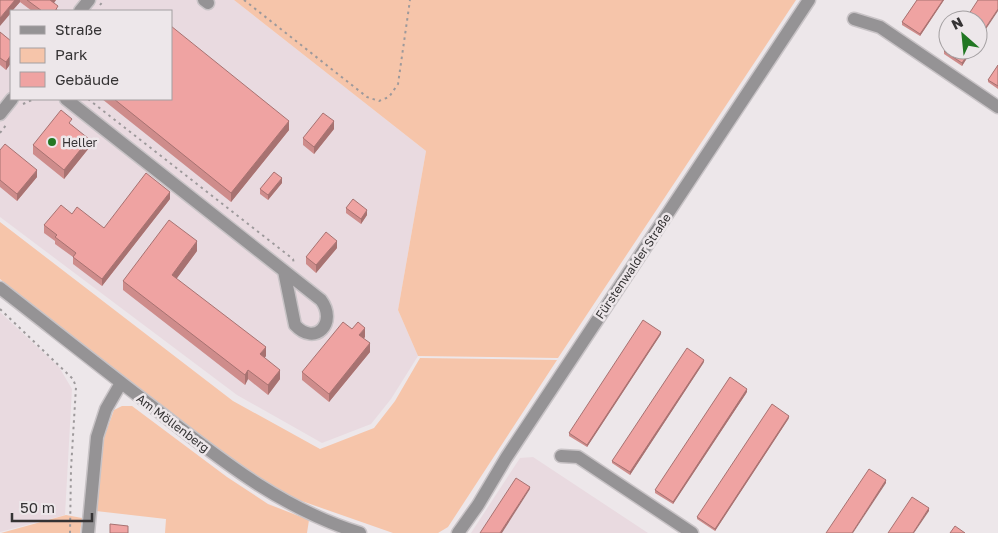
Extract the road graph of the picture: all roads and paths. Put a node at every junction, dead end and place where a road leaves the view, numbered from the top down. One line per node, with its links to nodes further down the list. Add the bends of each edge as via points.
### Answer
1 (89, 0): 5 (street)
2 (244, 0): 3 (path, via 367,97 379,101 389,97 398,84)
3 (410, 0)
4 (810, 0): 20 (street, Fürstenwalder Straße)
5 (81, 10)
6 (854, 19): 10 (street, via 880,27)
7 (11, 100): 11 (street)
8 (67, 100): 12 (street)
9 (89, 100): 12 (path, via 293,259 294,264)
10 (998, 107)
11 (0, 114)
12 (286, 273): 12 (street, via 326,306 328,321 318,333 301,332 295,325)
13 (0, 288): 15 (street, Am Möllenberg)
14 (0, 309): 17 (path, via 73,379 76,387)
15 (121, 383): 18 (street, via 106,409 98,438); 19 (street, Am Möllenberg, via 232,468 275,496 303,511)
16 (560, 456): 21 (street, via 578,457)
17 (70, 533)
18 (88, 533)
19 (360, 533)
20 (458, 533)
21 (692, 533)

